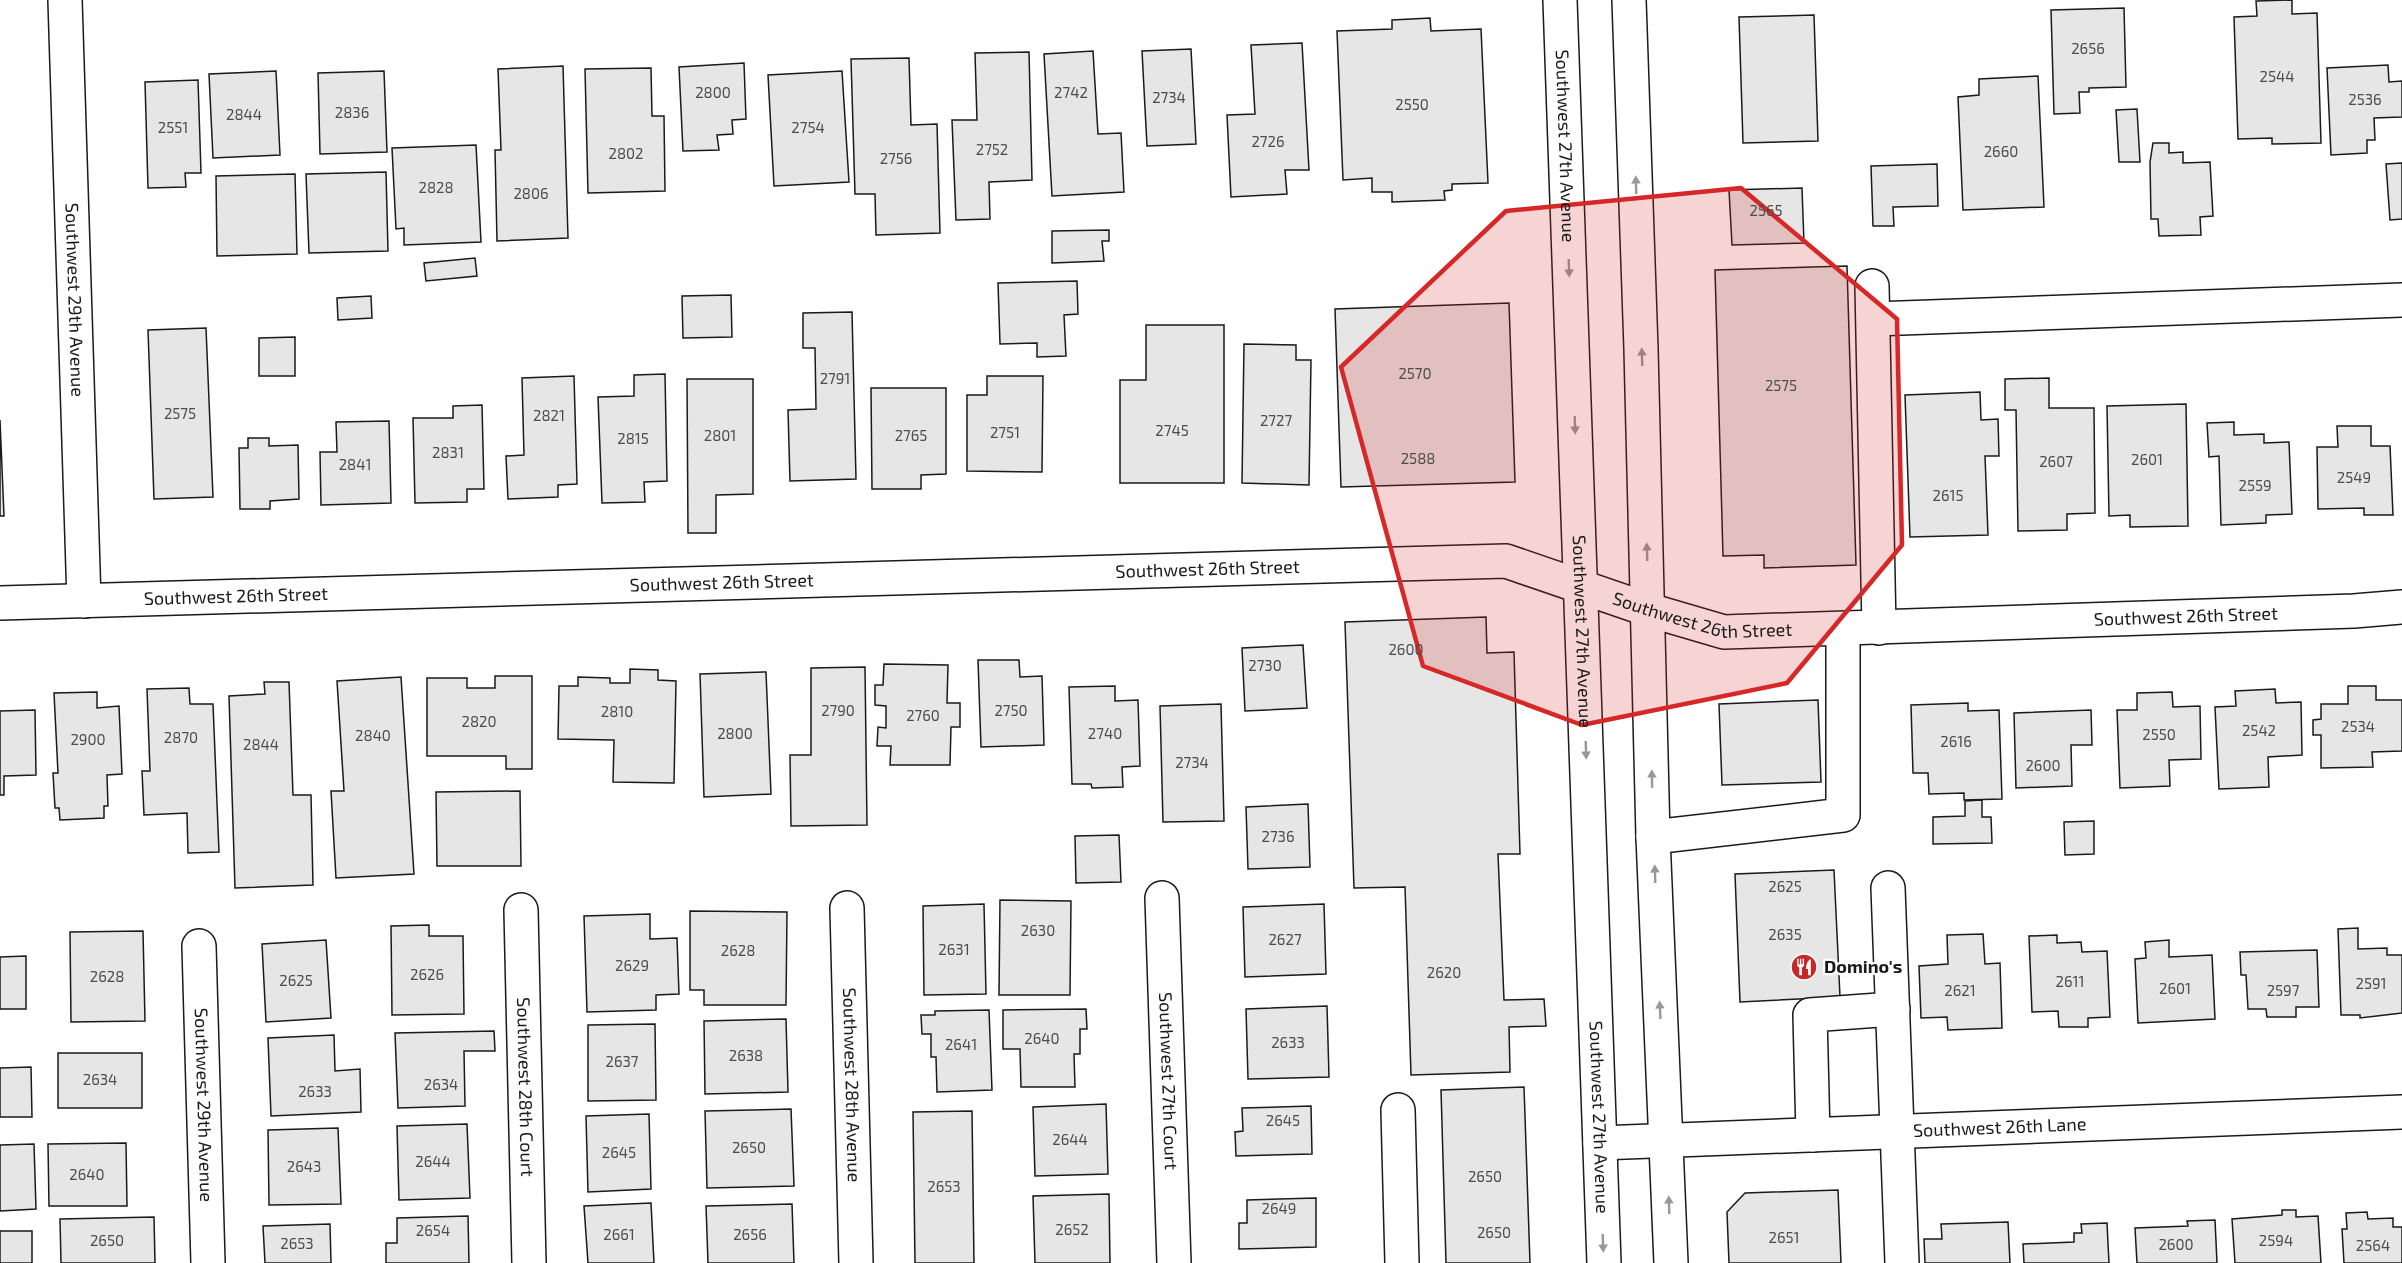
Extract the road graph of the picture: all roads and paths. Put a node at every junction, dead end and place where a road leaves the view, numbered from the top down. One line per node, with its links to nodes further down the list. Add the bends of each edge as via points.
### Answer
1 (65, 0): 8 (main road, Southwest 29th Avenue)
2 (1560, 0): 7 (main road, Southwest 27th Avenue, one-way to 7)
3 (1629, 0): 11 (main road, one-way to 3)
4 (1872, 286): 6 (main road)
5 (2402, 300): 6 (main road)
6 (1874, 319): 12 (main road)
7 (1581, 587): 8 (main road, Southwest 26th Street, via 1506,561); 11 (main road, Southwest 26th Street); 26 (main road, Southwest 27th Avenue, one-way to 26)
8 (84, 601): 9 (main road, Southwest 26th Street)
9 (0, 603)
10 (2402, 607): 12 (main road, Southwest 26th Street)
11 (1648, 610): 13 (main road, Southwest 26th Street, via 1724,632); 14 (main road, one-way to 11)
12 (1879, 628): 13 (main road, Southwest 26th Street)
13 (1843, 629): 14 (main road, via 1843,815)
14 (1653, 837): 25 (main road, one-way to 14)
15 (1888, 888): 20 (main road)
16 (1162, 898): 30 (main road, Southwest 27th Court)
17 (847, 908): 29 (main road, Southwest 28th Avenue)
18 (521, 910): 28 (main road, Southwest 28th Court)
19 (199, 946): 27 (main road, Southwest 29th Avenue)
20 (1893, 1009): 23 (main road); 24 (main road, via 1810,1015)
21 (1398, 1110): 31 (main road)
22 (2402, 1112): 23 (main road, Southwest 26th Lane)
23 (1897, 1132): 24 (main road, Southwest 26th Lane); 34 (main road)
24 (1813, 1135): 25 (main road, Southwest 26th Lane)
25 (1666, 1140): 26 (main road, Southwest 26th Lane); 33 (main road, one-way to 25)
26 (1600, 1143): 32 (main road, Southwest 27th Avenue, one-way to 32)
27 (208, 1263)
28 (529, 1263)
29 (856, 1263)
30 (1174, 1263)
31 (1402, 1263)
32 (1604, 1263)
33 (1671, 1263)
34 (1902, 1263)

